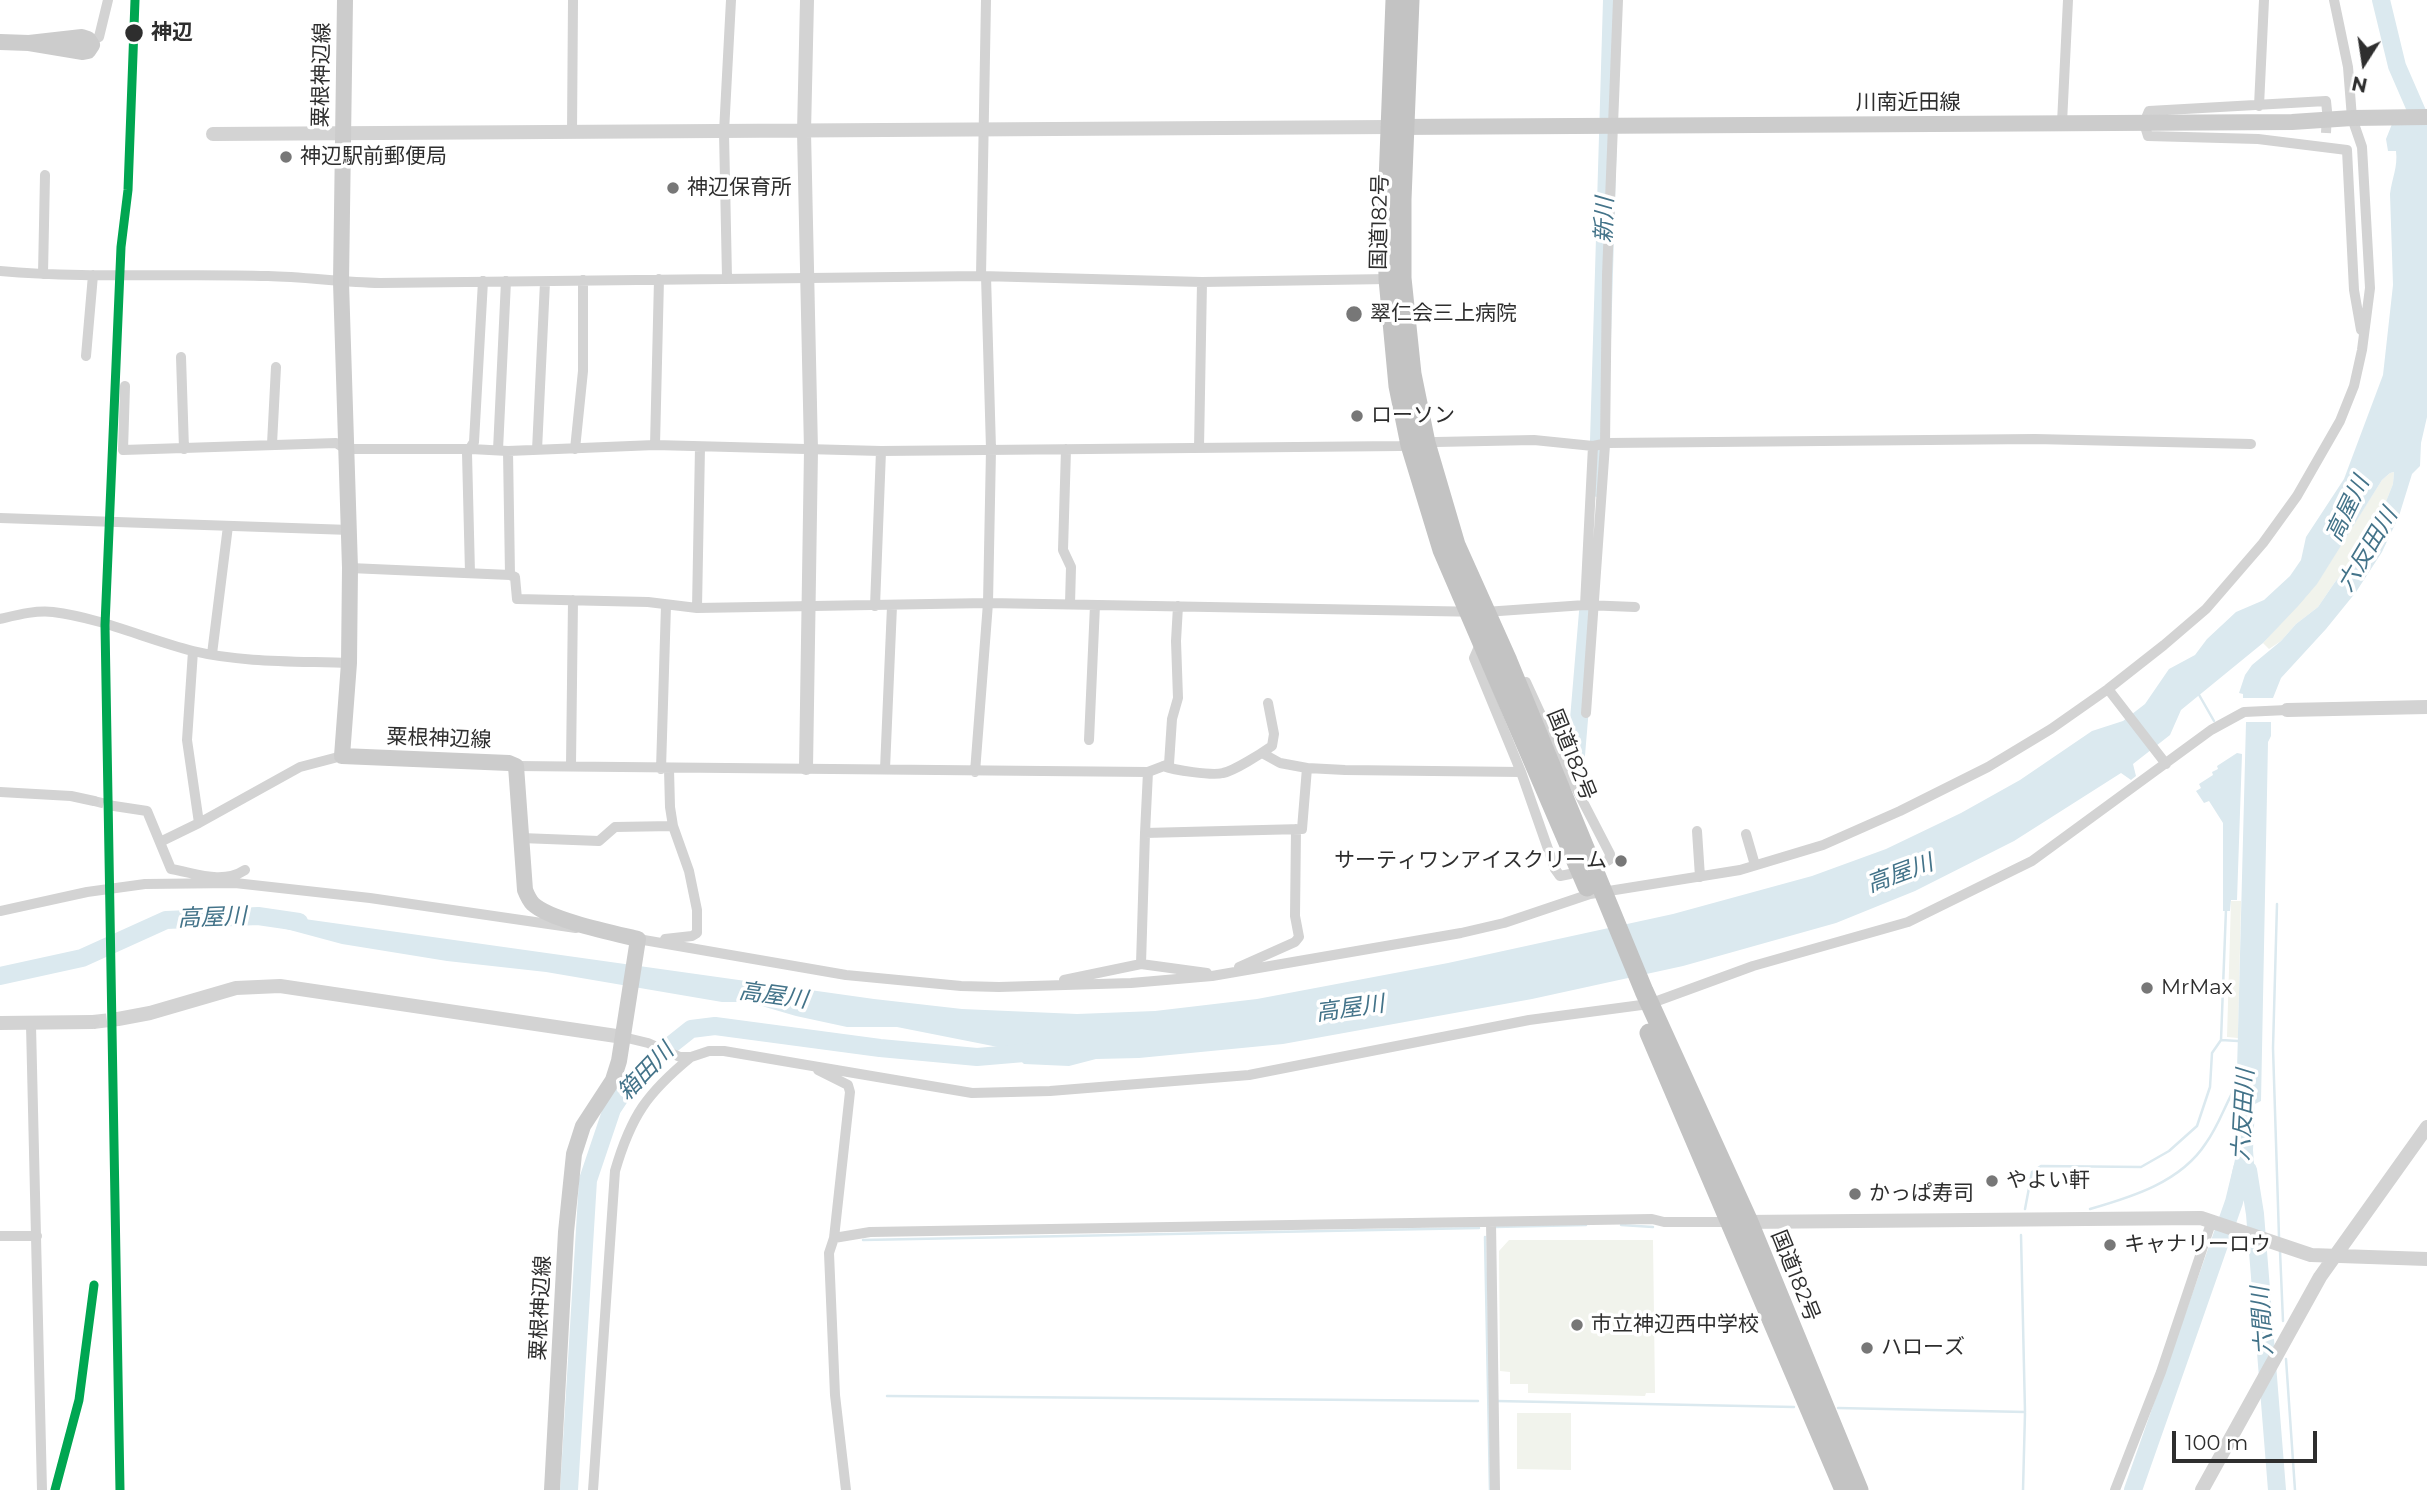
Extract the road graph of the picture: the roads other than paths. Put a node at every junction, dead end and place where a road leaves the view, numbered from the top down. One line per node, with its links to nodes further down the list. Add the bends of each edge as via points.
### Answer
1 (108, 0): 13 (street, via 99,37)
2 (345, 0): 29 (main road, 粟根神辺線)
3 (573, 0): 26 (street)
4 (731, 0): 24 (street)
5 (807, 0): 25 (street)
6 (986, 0): 23 (street)
7 (1395, 0): 21 (highway, 国道182号)
8 (1410, 0): 21 (highway, 国道182号)
9 (1618, 0): 22 (street)
10 (2068, 0): 19 (street)
11 (2264, 0): 15 (street)
12 (2334, 0): 18 (street)
13 (91, 41): 14 (main road, via 82,37)
14 (0, 42)
15 (2259, 106): 16 (street, via 2326,101); 20 (street, via 2149,111)
16 (2327, 111)
17 (2427, 117): 18 (main road, 川南近田線)
18 (2357, 118): 20 (main road, 川南近田線); 46 (street, via 2370,288)
19 (2062, 123): 20 (main road, 川南近田線); 22 (main road, 川南近田線)
20 (2144, 123): 30 (street, via 2148,136 2258,139)
21 (1398, 127): 22 (main road, 川南近田線); 23 (street); 39 (highway, 国道182号, via 1387,208); 52 (highway, 国道182号, via 1402,278)
22 (1607, 127): 55 (street)
23 (984, 131): 25 (street); 35 (street)
24 (724, 132): 25 (street); 26 (street); 36 (street)
25 (804, 132): 37 (street)
26 (572, 133): 29 (street)
27 (2326, 134): 30 (street)
28 (213, 135): 29 (street)
29 (342, 135): 43 (main road, 粟根神辺線)
30 (2324, 148): 46 (street, via 2347,150 2354,290 2361,330 2358,346)
31 (45, 175): 33 (street)
32 (0, 271): 33 (street)
33 (43, 274): 34 (street)
34 (93, 275): 43 (street, via 270,276); 47 (street)
35 (984, 276): 37 (street); 45 (street); 61 (street)
36 (727, 278): 37 (street); 38 (street)
37 (807, 278): 65 (street)
38 (659, 279): 40 (street); 54 (street)
39 (1388, 279): 45 (street); 52 (highway, 国道182号, via 1398,386)
40 (583, 280): 44 (street); 64 (street, via 583,370)
41 (483, 281): 42 (street); 43 (street); 60 (street)
42 (506, 281): 44 (street); 66 (street)
43 (341, 282): 59 (main road, 粟根神辺線)
44 (545, 282): 63 (street)
45 (1202, 282): 57 (street)
46 (2362, 350): 93 (street, via 2340,421 2297,496 2263,543 2206,609)
47 (86, 356)
48 (181, 357): 58 (street)
49 (276, 367): 51 (street)
50 (125, 386): 58 (street, via 123,450)
51 (272, 444): 58 (street); 59 (street, via 335,443)
52 (1418, 444): 55 (street, via 1534,440); 57 (street); 86 (highway, 国道182号)
53 (2251, 444): 55 (street, via 1994,439)
54 (655, 445): 56 (street); 64 (street)
55 (1599, 446): 83 (street)
56 (700, 447): 65 (street); 85 (street)
57 (1199, 448): 62 (street)
58 (184, 449)
59 (346, 449): 60 (street); 70 (main road, 粟根神辺線)
60 (471, 449): 66 (street); 72 (street, via 467,453)
61 (991, 449): 62 (street); 67 (street); 75 (street)
62 (1066, 449): 77 (street, via 1063,550 1070,567)
63 (537, 450): 64 (street); 66 (street)
64 (575, 450)
65 (811, 450): 67 (street); 78 (street)
66 (503, 451): 73 (street)
67 (881, 452): 80 (street)
68 (0, 518): 69 (street)
69 (228, 526): 70 (street); 90 (street)
70 (350, 530): 71 (main road, 粟根神辺線)
71 (350, 568): 72 (street); 92 (main road, 粟根神辺線)
72 (470, 573): 73 (street)
73 (510, 575): 74 (street, via 515,577 517,599)
74 (573, 600): 76 (street); 102 (street)
75 (988, 603): 77 (street); 81 (street); 109 (street)
76 (666, 604): 85 (street); 107 (street)
77 (1070, 604): 79 (street)
78 (809, 605): 80 (street); 85 (street); 105 (street)
79 (1095, 605): 82 (street); 98 (street)
80 (875, 606): 81 (street)
81 (892, 606): 108 (street)
82 (1178, 606): 86 (street); 104 (street, via 1178,698 1169,764)
83 (1590, 606): 84 (street); 86 (street); 97 (street)
84 (1635, 607)
85 (697, 608)
86 (1476, 612): 88 (highway, 国道182号); 91 (highway, 国道182号)
87 (0, 619): 89 (street, via 53,612)
88 (1482, 642): 111 (street, via 1474,659); 128 (highway, 国道182号)
89 (194, 651): 90 (street); 115 (street, via 187,740)
90 (212, 654): 92 (street)
91 (1508, 661): 123 (street, via 1518,663 1610,854); 128 (highway, 国道182号)
92 (349, 663): 100 (main road, 粟根神辺線)
93 (2110, 692): 101 (street); 124 (street, via 1988,767 1900,811 1823,845)
94 (1268, 703): 99 (street, via 1274,734 1272,746)
95 (2427, 707): 96 (street)
96 (2287, 710): 101 (street, via 2238,714)
97 (1586, 713)
98 (1089, 740)
99 (1262, 753): 104 (street, via 1223,774); 106 (street, via 1280,764)
100 (342, 756): 103 (main road, 粟根神辺線); 115 (street, via 300,767)
101 (2164, 761): 136 (street, via 2032,861 1908,922)
102 (571, 765): 103 (street); 107 (street)
103 (516, 766): 121 (main road, 粟根神辺線)
104 (1163, 766): 110 (street)
105 (806, 768): 107 (street); 108 (street)
106 (1307, 768): 111 (street); 117 (street, via 1302,829)
107 (665, 769): 116 (street)
108 (885, 769): 109 (street)
109 (975, 772): 110 (street)
110 (1148, 772): 119 (street)
111 (1521, 772): 126 (street, via 1555,869 1560,876)
112 (0, 792): 113 (street)
113 (94, 801)
114 (114, 806): 122 (street, via 147,811)
115 (199, 823): 122 (street)
116 (673, 826): 121 (street, via 615,827 599,841); 131 (street, via 689,871 697,910 696,933)
117 (1296, 829): 119 (street); 133 (street, via 1299,937)
118 (1697, 831): 127 (street)
119 (1145, 833): 132 (street)
120 (1746, 834): 124 (street)
121 (521, 838): 130 (main road, 粟根神辺線, via 525,890 532,903)
122 (160, 842): 125 (street, via 171,869 221,878)
123 (1604, 863)
124 (1755, 865): 127 (street)
125 (244, 870)
126 (1570, 874)
127 (1700, 877): 128 (street)
128 (1599, 898): 133 (street, via 1461,933); 136 (highway, 国道182号)
129 (0, 911): 130 (street, via 145,884 235,883 568,928)
130 (589, 927): 131 (main road, 粟根神辺線)
131 (643, 941): 135 (street, via 846,975 961,986); 141 (main road, 粟根神辺線)
132 (1141, 964): 134 (street); 135 (street)
133 (1238, 972): 134 (street)
134 (1212, 976): 135 (street)
135 (1049, 986)
136 (1640, 998): 143 (street, via 1249,1075 972,1093); 147 (highway, 国道182号); 148 (highway, 国道182号)
137 (118, 1019): 141 (street, via 236,988 280,986)
138 (93, 1022): 140 (street)
139 (0, 1023): 140 (street)
140 (31, 1024): 150 (street)
141 (623, 1033): 142 (street); 155 (main road, 粟根神辺線, via 613,1080 583,1126 574,1154)
142 (686, 1057): 143 (street, via 724,1051); 156 (street, via 641,1106 615,1171)
143 (813, 1068): 151 (street, via 848,1086 850,1092)
144 (2427, 1127): 152 (street)
145 (2215, 1221): 148 (street, via 2161,1217); 152 (street, via 2311,1255); 161 (street)
146 (1491, 1222): 147 (street); 151 (street, via 870,1232); 158 (street)
147 (1729, 1222): 148 (street); 159 (highway, 国道182号)
148 (1749, 1222): 160 (highway, 国道182号)
149 (0, 1236): 150 (street)
150 (37, 1236): 154 (street)
151 (834, 1238): 157 (street, via 829,1253 835,1395)
152 (2336, 1255): 153 (street); 162 (street)
153 (2427, 1259)
154 (42, 1490)
155 (552, 1490)
156 (593, 1490)
157 (846, 1490)
158 (1495, 1490)
159 (1844, 1490)
160 (1859, 1490)
161 (2115, 1490)
162 (2202, 1490)

